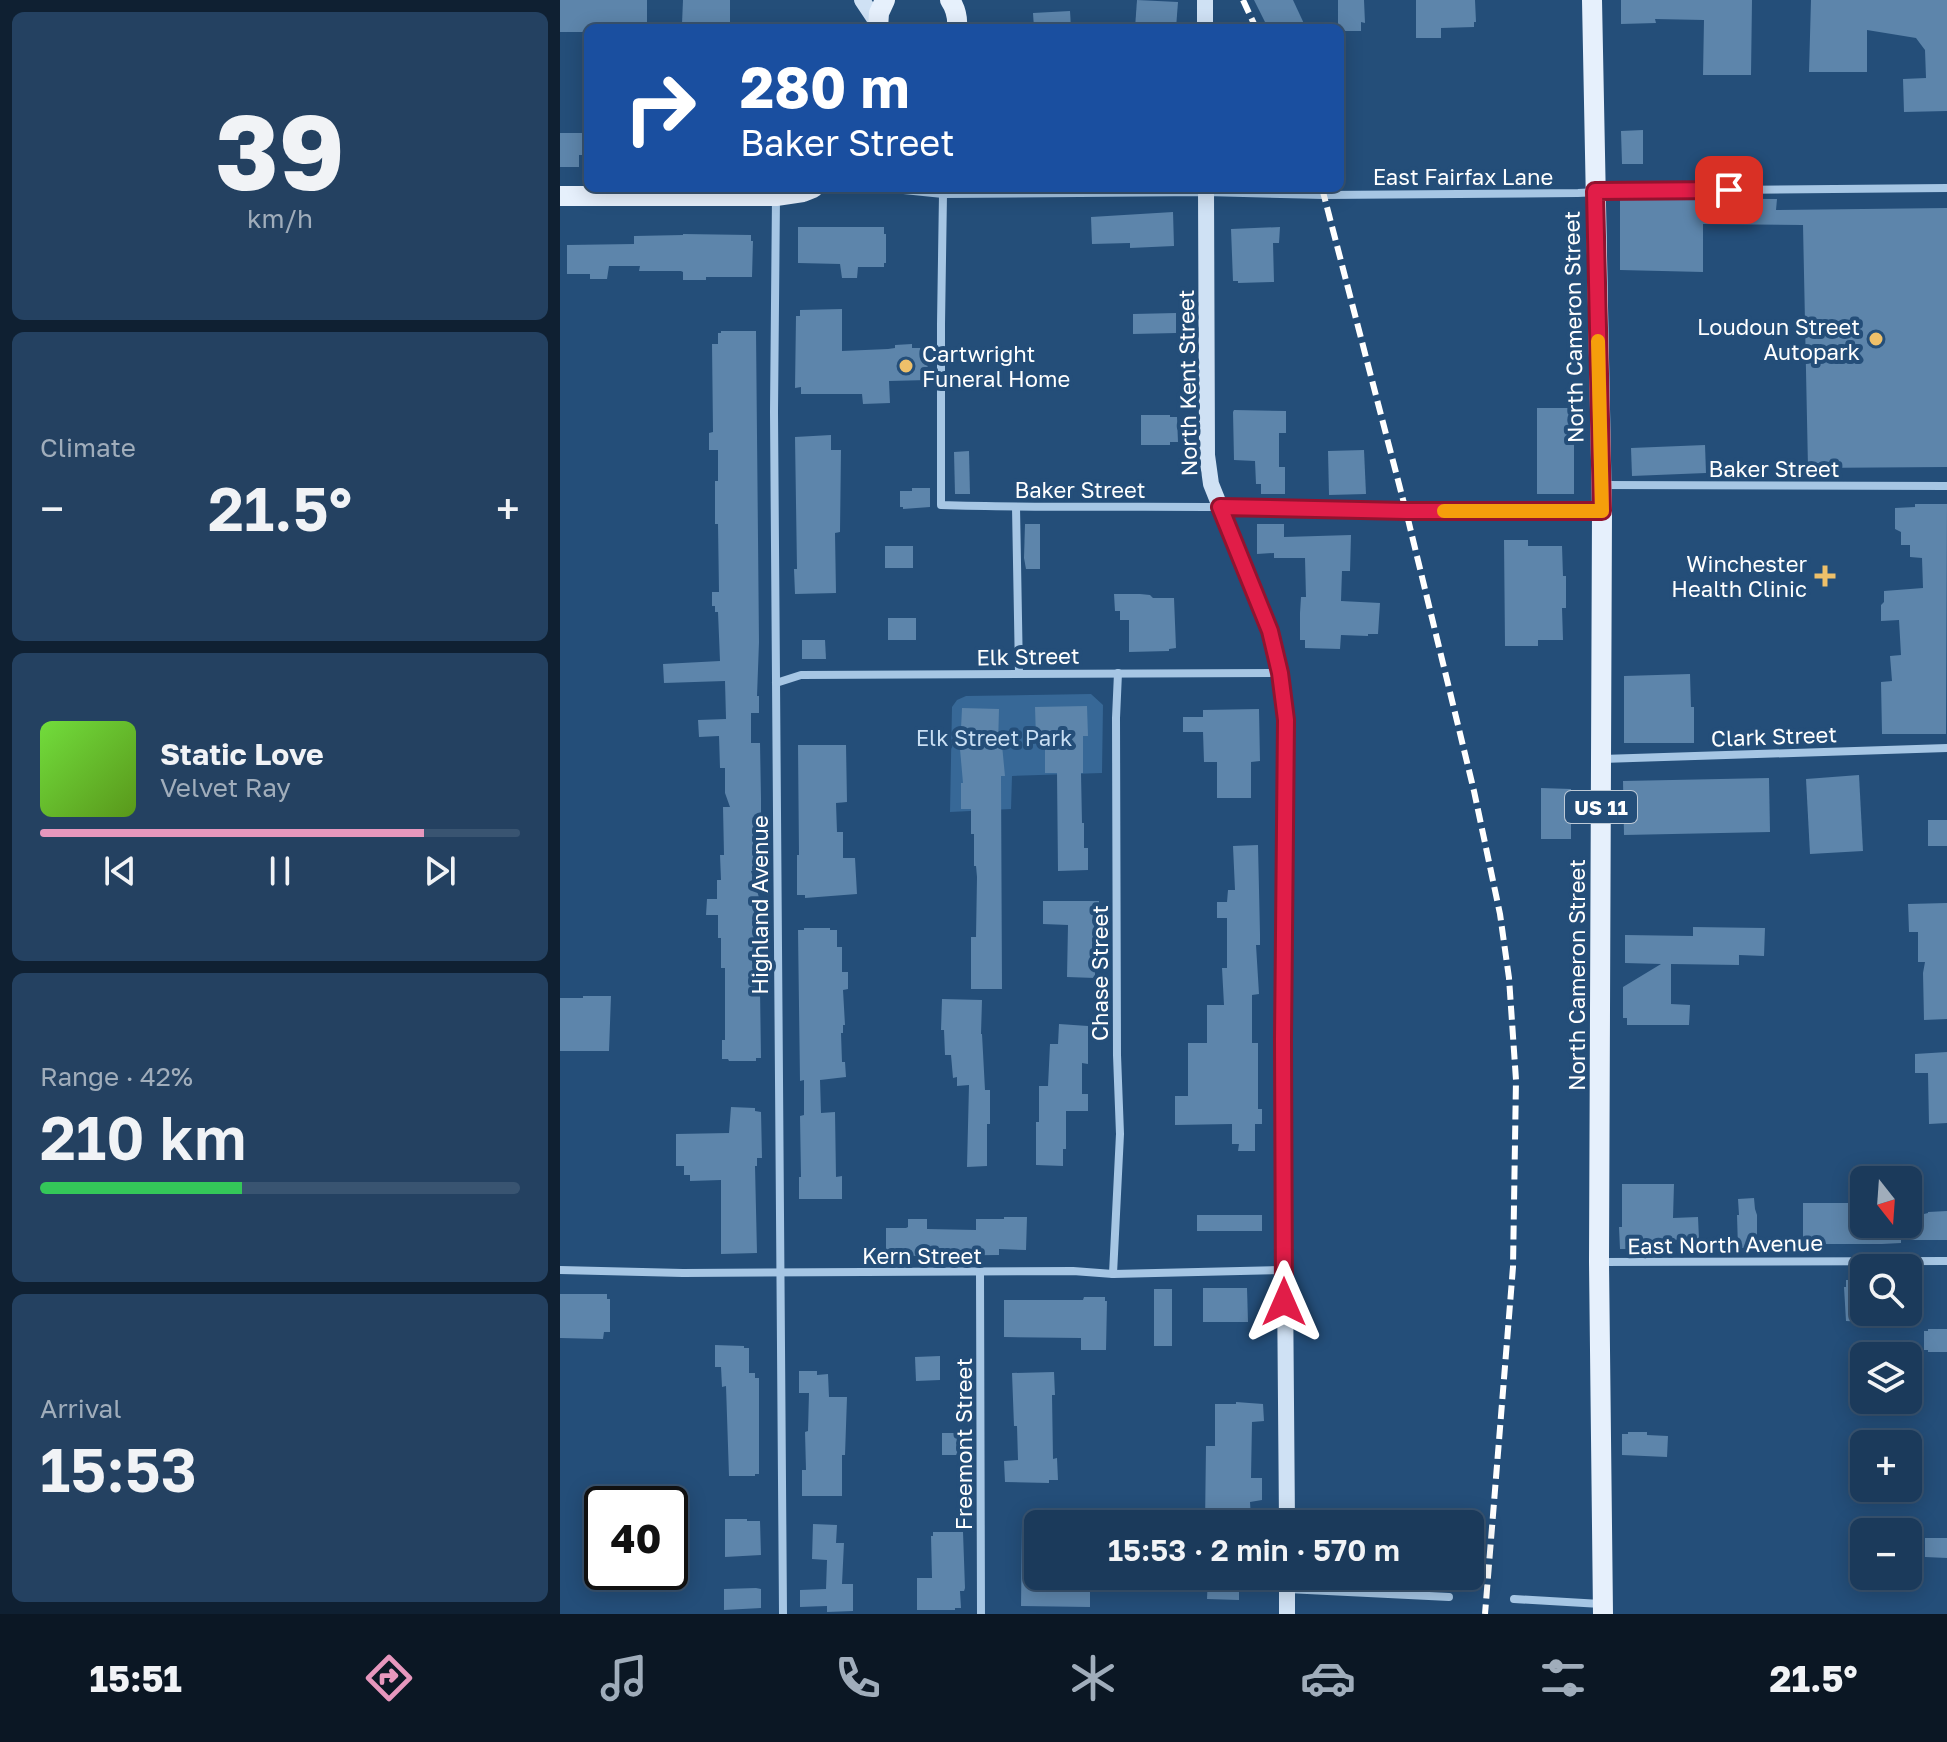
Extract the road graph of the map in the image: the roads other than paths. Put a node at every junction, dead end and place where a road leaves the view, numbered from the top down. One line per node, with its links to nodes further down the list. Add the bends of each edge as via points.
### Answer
1 (862, 0): 7 (street)
2 (885, 0): 8 (main road)
3 (966, 0): 6 (main road)
4 (1205, 0): 9 (street)
5 (1592, 0): 11 (main road, North Cameron Street / US 11)
6 (955, 16)
7 (877, 24)
8 (878, 24)
9 (1205, 24)
10 (1947, 188): 11 (street, East Fairfax Lane)
11 (1595, 191): 16 (street, East Fairfax Lane); 20 (main road, North Cameron Street / US 11)
12 (803, 192): 19 (main road)
13 (923, 192): 17 (street, East Fairfax Lane)
14 (1074, 192): 17 (street, East Fairfax Lane)
15 (1206, 192): 23 (street, North Kent Street, via 1207,455)
16 (1260, 192)
17 (943, 194): 22 (street, Baker Street, via 941,505)
18 (560, 196): 19 (main road)
19 (776, 196): 28 (street, Highland Avenue)
20 (1601, 485): 21 (street, Baker Street); 24 (main road, North Cameron Street / US 11)
21 (1947, 486)
22 (1016, 507): 23 (street, Baker Street); 25 (street)
23 (1220, 507): 24 (street, Baker Street); 27 (street, North Kent Street, via 1270,631)
24 (1602, 511): 30 (main road, North Cameron Street / US 11)
25 (1019, 673): 26 (street, Elk Street); 28 (street, Elk Street, via 801,675)
26 (1118, 673): 27 (street, Elk Street); 37 (street, Chase Street, via 1120,1134)
27 (1280, 673): 34 (street, North Kent Street, via 1286,720)
28 (776, 683): 35 (street, Highland Avenue)
29 (1947, 748): 30 (street, Clark Street)
30 (1601, 759): 32 (main road, North Cameron Street / US 11)
31 (1947, 1261): 32 (street, East North Avenue)
32 (1599, 1262): 43 (main road, North Cameron Street / US 11)
33 (560, 1270): 35 (street, Kern Street)
34 (1284, 1270): 37 (street, Kern Street); 38 (street, North Kent Street)
35 (780, 1272): 36 (street, Kern Street); 44 (street, Highland Avenue)
36 (980, 1273): 37 (street, Kern Street); 45 (street, Freemont Street)
37 (1113, 1274)
38 (1287, 1510)
39 (1287, 1590): 46 (street)
40 (1373, 1590): 41 (street)
41 (1449, 1597)
42 (1514, 1599): 43 (street)
43 (1603, 1609)
44 (783, 1614)
45 (981, 1614)
46 (1287, 1614)

